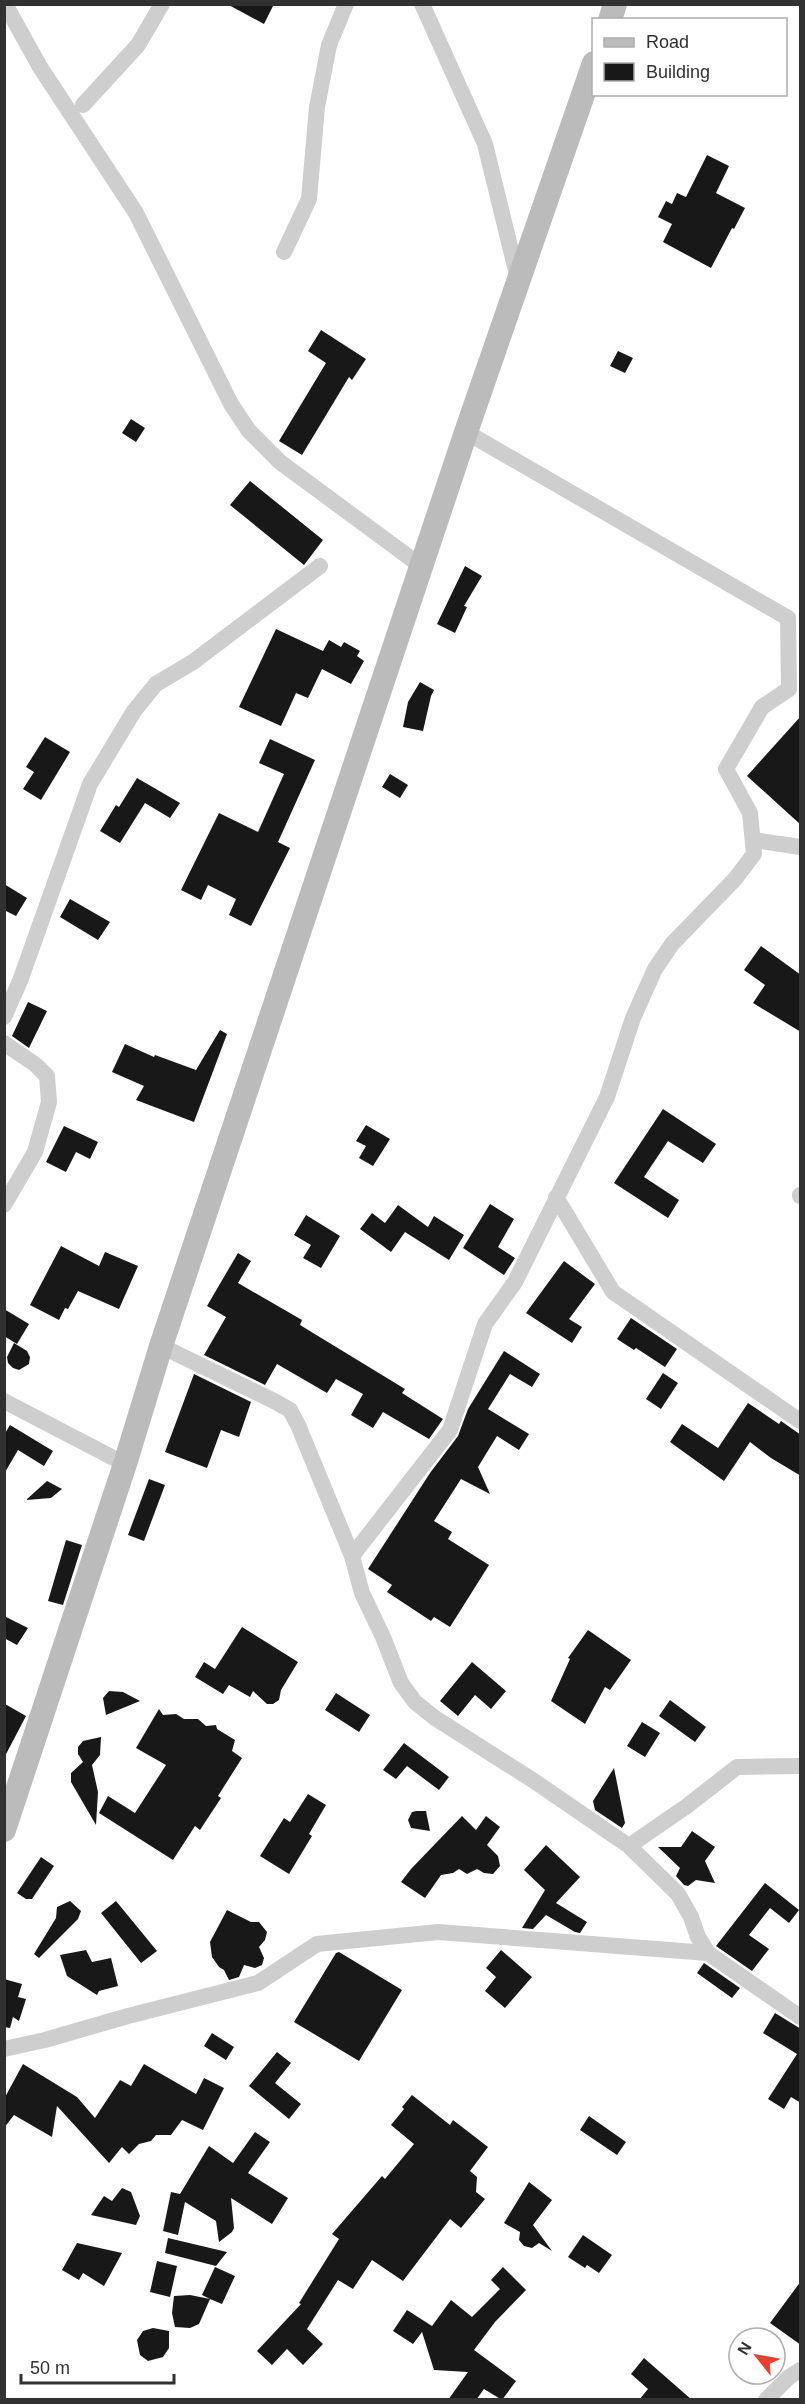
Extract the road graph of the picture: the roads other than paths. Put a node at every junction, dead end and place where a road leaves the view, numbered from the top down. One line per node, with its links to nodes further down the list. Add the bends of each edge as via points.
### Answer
1 (4, 4): 11 (street, via 40,67 136,213 231,404 249,431 280,462)
2 (162, 4): 6 (street, via 138,45)
3 (346, 4): 7 (street, via 329,45 316,107 309,199)
4 (426, 7): 8 (street, via 485,144)
5 (592, 69): 8 (main road)
6 (83, 105)
7 (284, 252)
8 (518, 279): 9 (main road)
9 (466, 432): 11 (main road); 12 (street, via 788,618 789,689 762,707 726,769 750,813)
10 (320, 566): 14 (street, via 194,662 156,684 134,711 90,784)
11 (421, 566): 18 (main road)
12 (754, 840): 13 (street); 16 (street, via 754,854 735,879 672,944 655,969 633,1018 607,1097)
13 (801, 847)
14 (4, 1017)
15 (4, 1042): 17 (street, via 47,1076 49,1102 35,1152)
16 (556, 1197): 20 (street, via 613,1292); 22 (street, via 515,1282 485,1324 450,1430)
17 (4, 1205)
18 (161, 1346): 21 (main road); 22 (street, via 290,1410)
19 (4, 1401): 21 (street)
20 (801, 1421)
21 (125, 1464): 24 (main road)
22 (352, 1556): 25 (street, via 400,1683 415,1702)
23 (801, 1766): 25 (street, via 737,1767)
24 (4, 1830)
25 (629, 1846): 26 (street, via 678,1894)
26 (708, 1953): 27 (street); 28 (street, via 438,1932 317,1944 258,1983)
27 (800, 2014)
28 (4, 2049)
29 (801, 2370): 30 (street)
30 (766, 2400)

